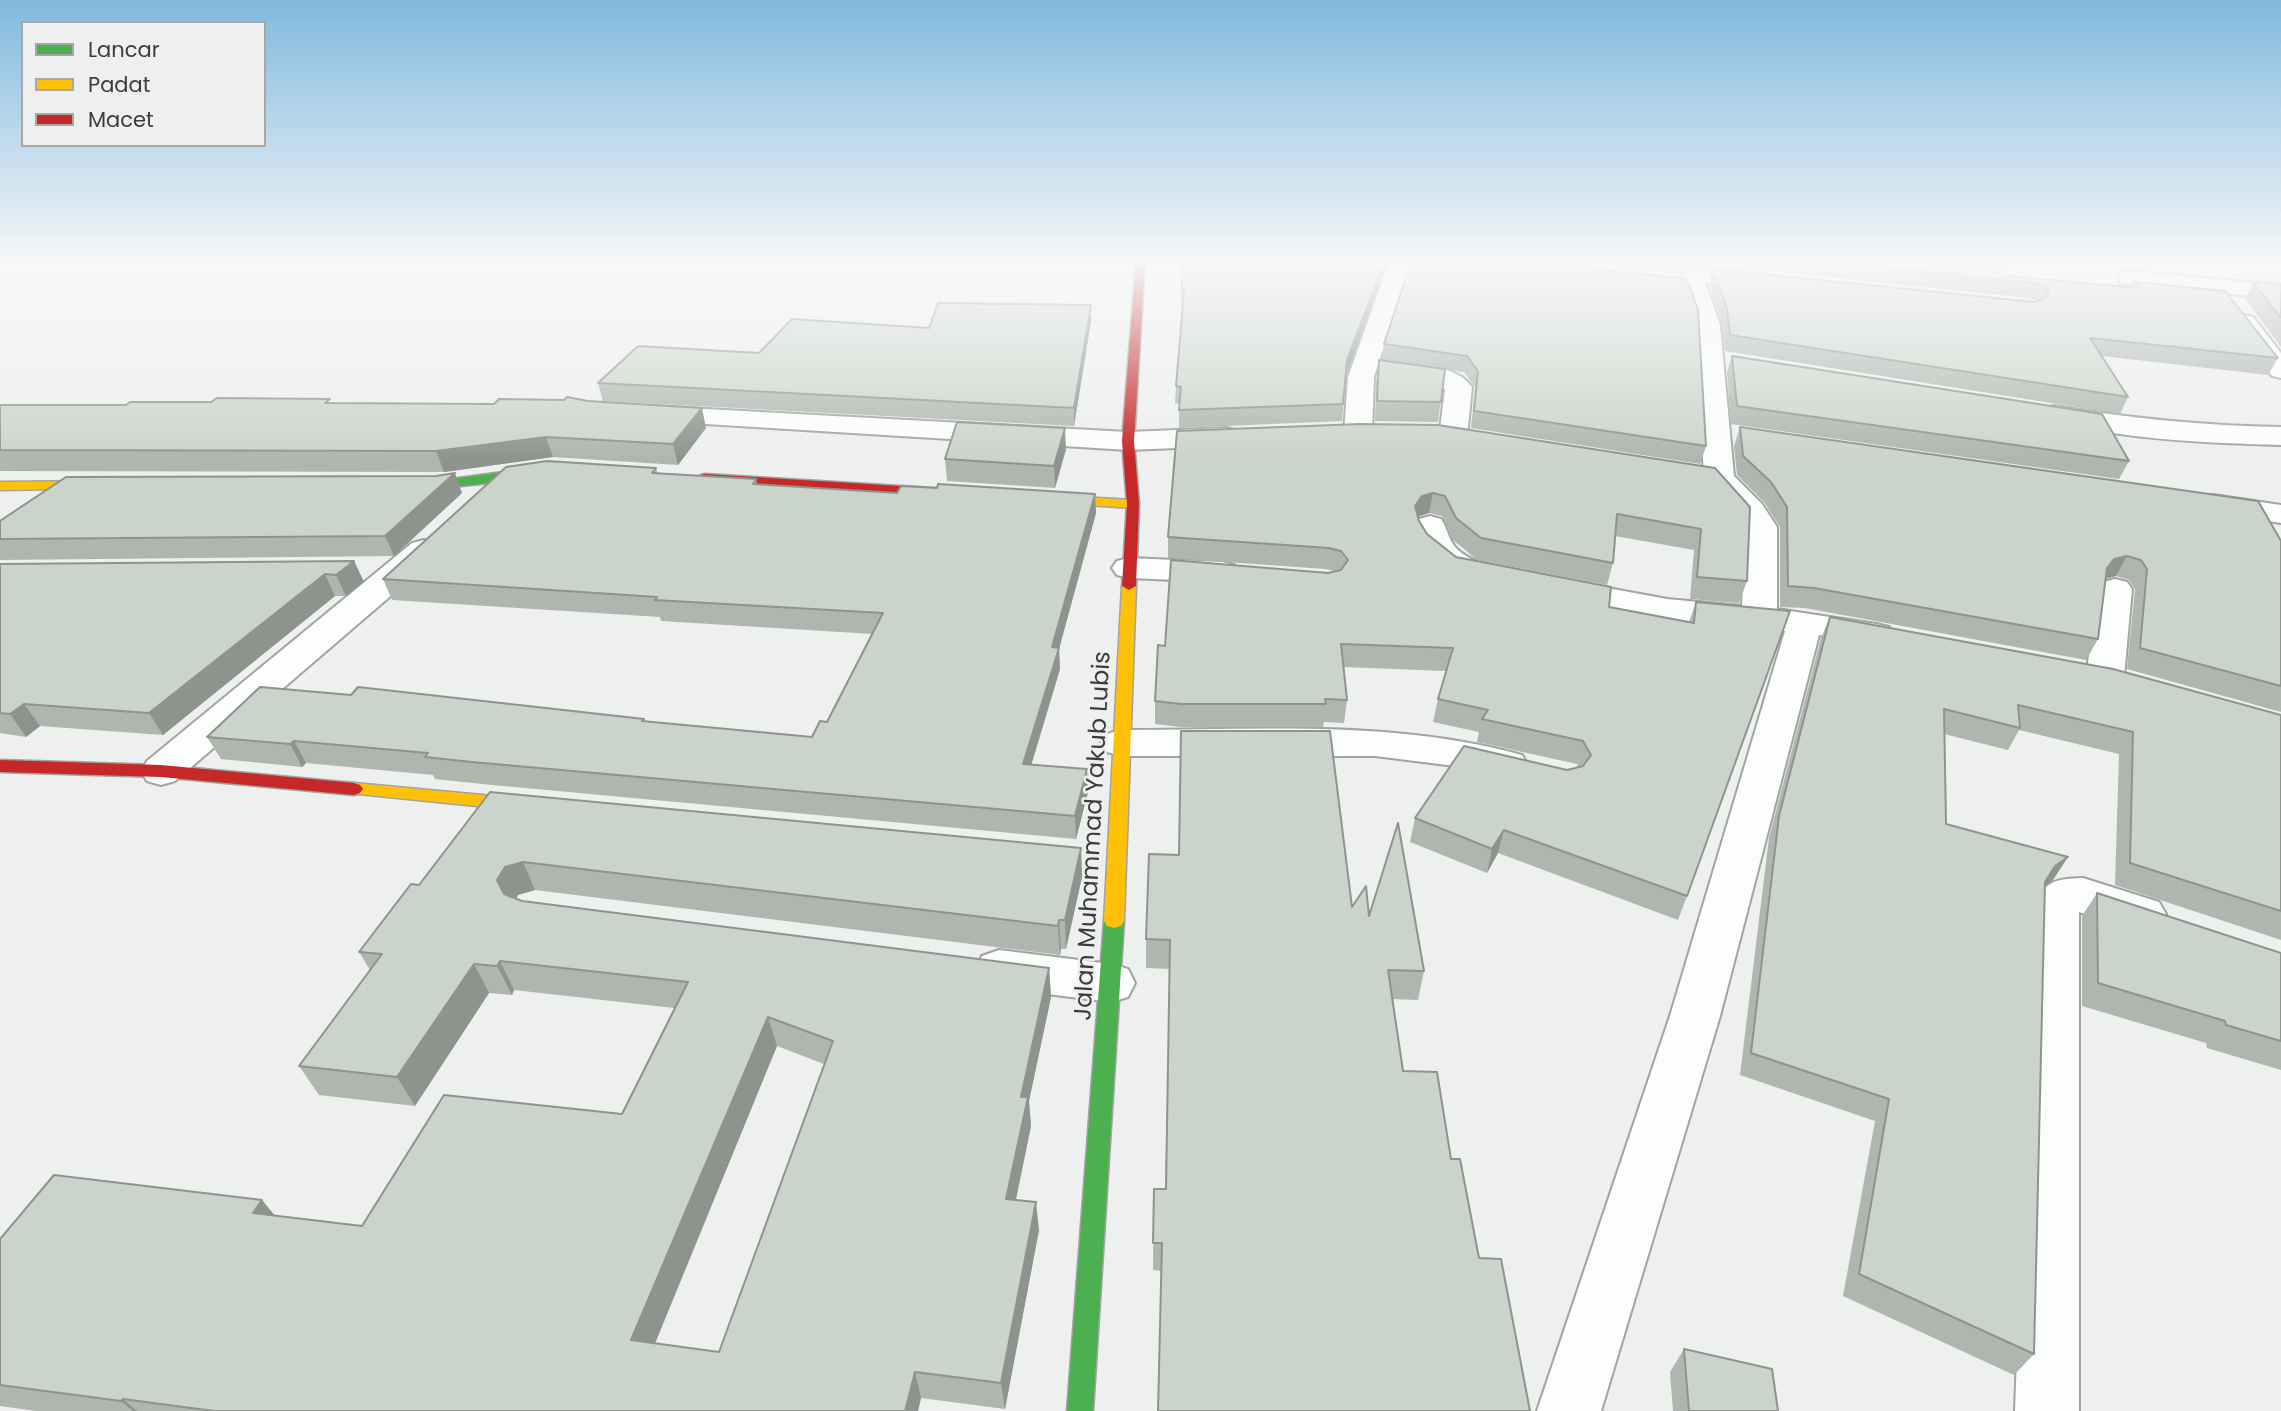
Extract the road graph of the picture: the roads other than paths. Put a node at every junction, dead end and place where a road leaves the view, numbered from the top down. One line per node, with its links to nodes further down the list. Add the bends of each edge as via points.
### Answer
1 (1136, 328): 14 (main road, Jalan Muhammad Yakub Lubis)
2 (1378, 328): 5 (street)
3 (1709, 328): 20 (street, via 1724,361 1729,434)
4 (2250, 328): 6 (street)
5 (1364, 368): 9 (street); 13 (street, via 1453,380 1459,387)
6 (2281, 370)
7 (2032, 410): 12 (street, via 2126,426)
8 (622, 412): 14 (street)
9 (1358, 433)
10 (1424, 433): 13 (street)
11 (1250, 436): 14 (street)
12 (2281, 436)
13 (1453, 437): 15 (street)
14 (1128, 440): 27 (main road, Jalan Muhammad Yakub Lubis)
15 (1485, 442)
16 (566, 470): 17 (main road)
17 (504, 474): 21 (main road, via 444,484); 32 (street)
18 (1687, 474): 20 (street)
19 (691, 478): 24 (main road)
20 (1719, 478): 35 (street, via 1761,527)
21 (389, 484)
22 (127, 485): 23 (main road)
23 (0, 486)
24 (967, 494)
25 (1023, 497): 27 (main road)
26 (2184, 500): 28 (street)
27 (1133, 504): 30 (main road, Jalan Muhammad Yakub Lubis)
28 (2281, 514)
29 (1430, 526): 35 (street, via 1442,554 1466,570 1668,609)
30 (1129, 568): 33 (street); 38 (main road, Jalan Muhammad Yakub Lubis)
31 (348, 569): 32 (street)
32 (404, 569): 40 (street)
33 (1246, 575)
34 (2115, 589): 37 (street, via 2091,675)
35 (1782, 620): 36 (street); 47 (street, via 1695,1016)
36 (1914, 642)
37 (2142, 688)
38 (1121, 743): 41 (street, via 1375,743 1455,753); 45 (main road, Jalan Muhammad Yakub Lubis, via 1109,860)
39 (0, 766): 40 (main road)
40 (161, 771): 42 (main road)
41 (1548, 774)
42 (549, 807)
43 (2189, 930): 48 (street, via 2083,895 2063,896 2056,905)
44 (960, 964): 45 (street)
45 (1111, 983): 46 (main road, Jalan Muhammad Yakub Lubis)
46 (1080, 1411)
47 (1569, 1411)
48 (2047, 1411)

